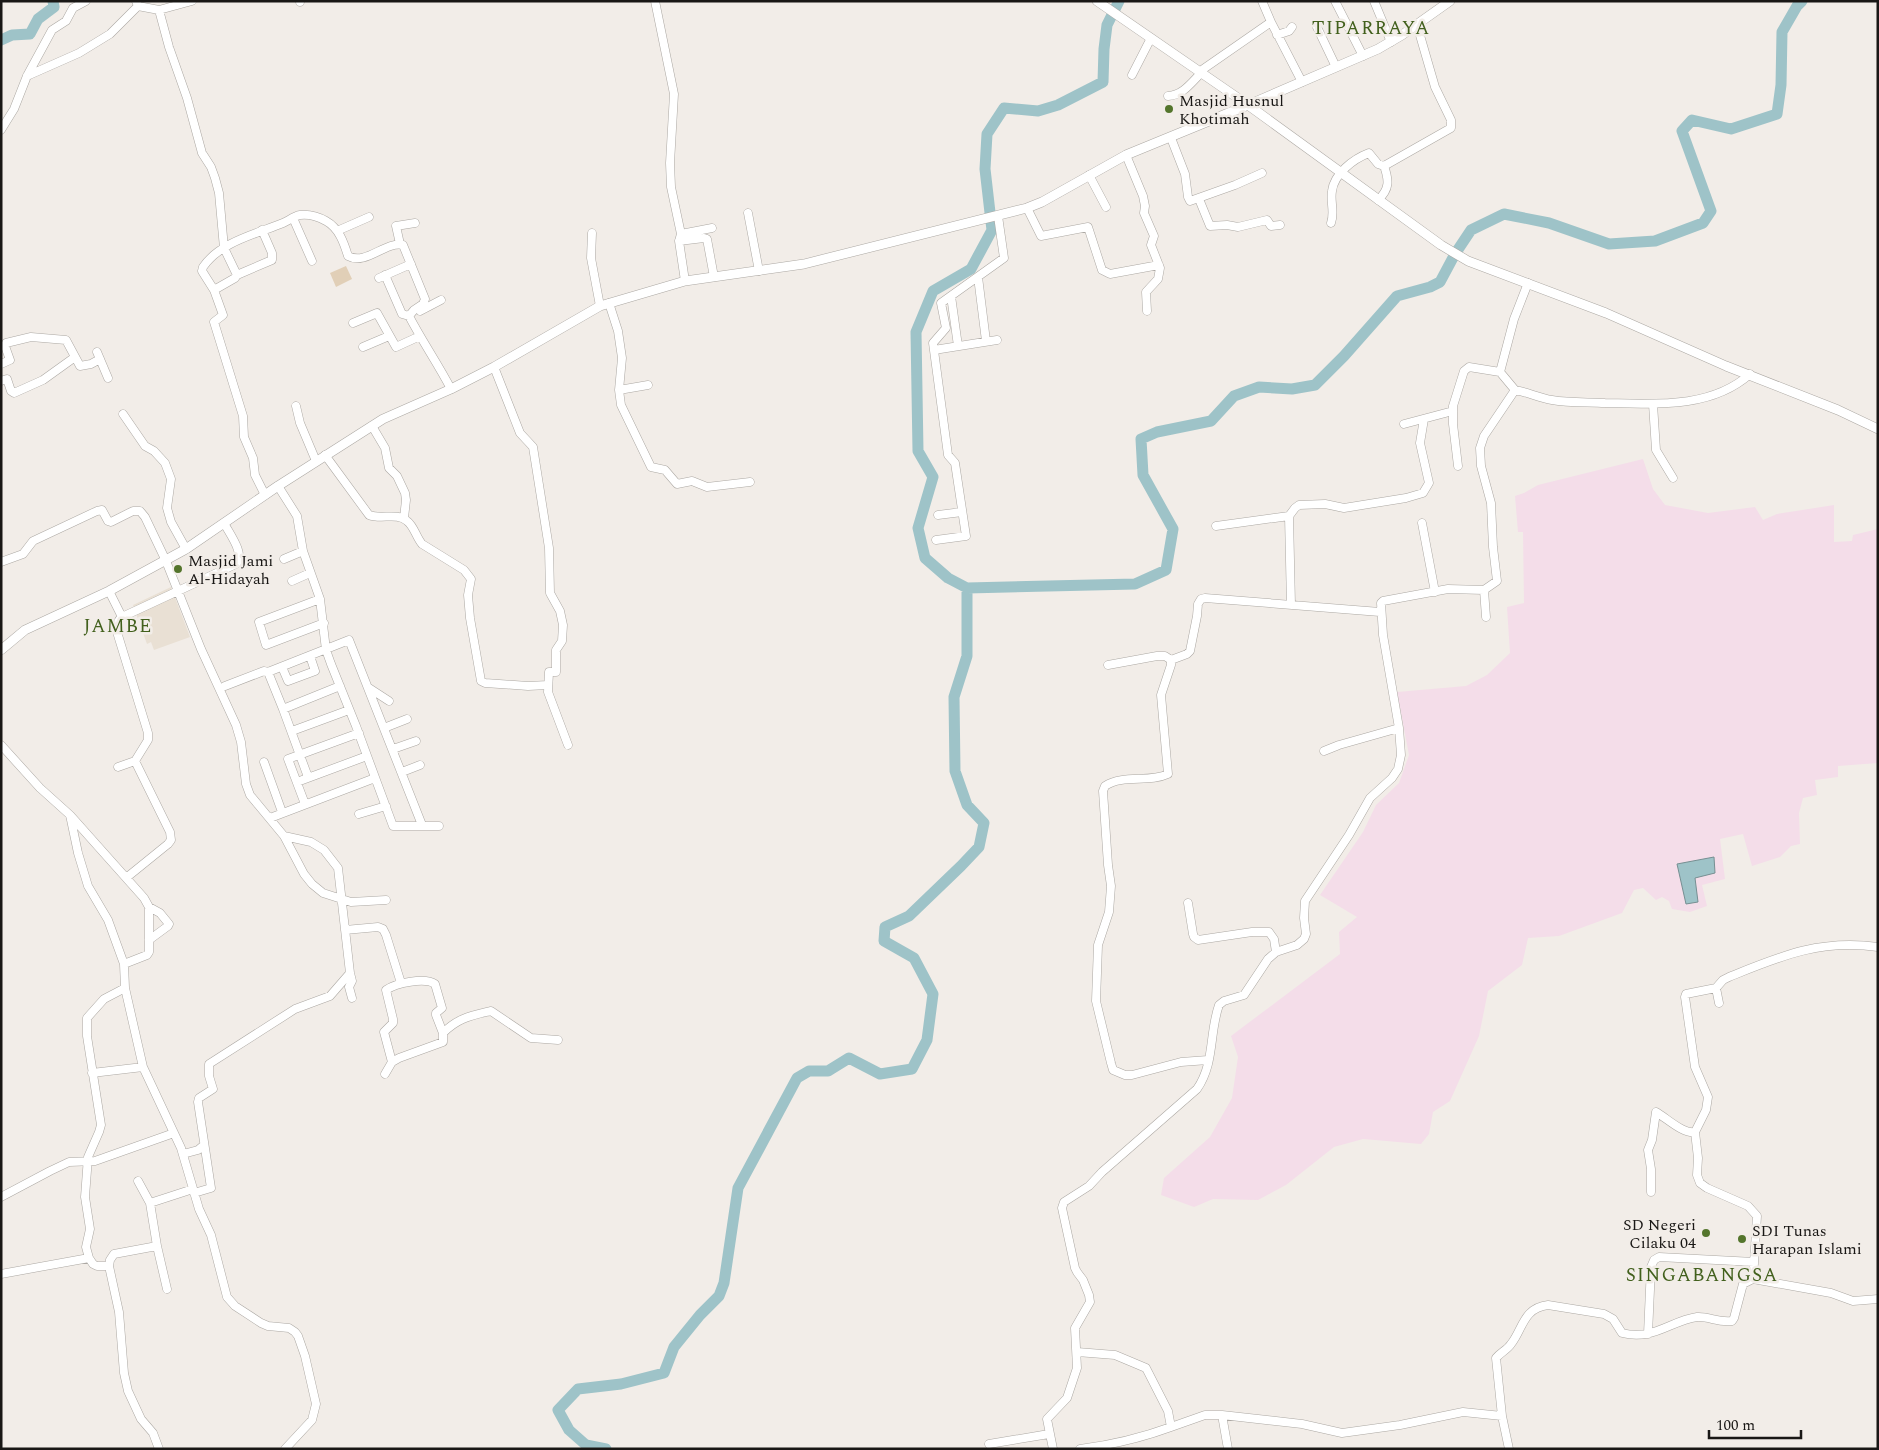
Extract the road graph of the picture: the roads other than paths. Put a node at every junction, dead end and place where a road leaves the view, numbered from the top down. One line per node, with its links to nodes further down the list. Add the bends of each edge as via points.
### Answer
1 (86, 1): 22 (street, via 73,8 66,20 52,30)
2 (192, 1): 10 (street)
3 (655, 1): 48 (street, via 674,94 671,188)
4 (1262, 1): 11 (street)
5 (1335, 1): 18 (street)
6 (1374, 1): 17 (street)
7 (1450, 1): 13 (street)
8 (1100, 3): 16 (street)
9 (137, 4): 10 (street); 22 (street, via 110,34 79,53)
10 (159, 10): 50 (street, via 202,152 215,178)
11 (1271, 22): 15 (street); 20 (street)
12 (1316, 25): 19 (street)
13 (1417, 25): 17 (street); 29 (street, via 1435,87 1452,124 1448,130)
14 (1292, 27): 15 (street)
15 (1276, 35): 23 (street)
16 (1152, 38): 20 (street); 21 (street)
17 (1391, 42): 18 (street)
18 (1363, 56): 19 (street)
19 (1336, 67): 23 (street)
20 (1200, 72): 24 (street, via 1182,93); 25 (street)
21 (1132, 75)
22 (27, 76): 26 (street)
23 (1302, 82): 25 (street)
24 (1168, 96)
25 (1248, 105): 27 (street); 31 (street)
26 (1, 130)
27 (1171, 138): 28 (street); 33 (street, via 1185,174 1189,200)
28 (1126, 155): 32 (street); 53 (street, via 1143,196 1144,213 1154,236 1151,245)
29 (1384, 166): 31 (street, via 1369,153); 34 (street, via 1386,191)
30 (1262, 173): 33 (street)
31 (1340, 173): 34 (street); 42 (street, via 1332,191 1334,212)
32 (1089, 175): 35 (street); 36 (street)
33 (1199, 198): 43 (street, via 1210,226 1238,227 1267,220 1271,226)
34 (1378, 200): 59 (street, via 1468,261)
35 (1106, 207)
36 (1027, 208): 38 (street); 53 (street, via 1041,236 1088,226 1102,270 1110,274)
37 (748, 213): 54 (street)
38 (996, 216): 54 (street, via 804,264); 57 (street, via 1004,258)
39 (368, 217): 46 (street)
40 (293, 218): 45 (street); 46 (street, via 302,215 316,217); 51 (street)
41 (415, 223): 49 (street, via 396,227)
42 (1331, 223)
43 (1280, 225)
44 (712, 228): 48 (street)
45 (262, 230): 50 (street); 55 (street, via 272,260)
46 (337, 231): 49 (street, via 348,256 353,259)
47 (592, 234): 64 (street, via 591,258)
48 (680, 237): 56 (street, via 708,239); 58 (street)
49 (400, 244): 52 (street)
50 (224, 248): 55 (street); 60 (street, via 202,271)
51 (312, 261)
52 (411, 264): 66 (street, via 424,299 423,304); 66 (street, via 382,276 402,314)
53 (1159, 265): 65 (street, via 1158,279 1146,292)
54 (759, 271): 56 (street)
55 (236, 275): 60 (street)
56 (714, 277): 58 (street)
57 (978, 277): 61 (street); 71 (street)
58 (685, 281): 63 (street)
59 (1528, 284): 78 (street, via 1514,319); 79 (street)
60 (214, 290): 100 (street, via 223,312 222,317 214,320 214,325 243,416 244,437 253,458 255,475)
61 (951, 296): 72 (street); 74 (street, via 941,303 946,328 933,343)
62 (441, 300): 66 (street)
63 (609, 303): 64 (street); 84 (street, via 622,358)
64 (600, 306): 77 (street)
65 (1147, 311)
66 (409, 316): 69 (street)
67 (353, 323): 68 (street, via 377,313)
68 (389, 336): 69 (street, via 396,347); 73 (street)
69 (420, 336): 83 (street)
70 (997, 340): 71 (street)
71 (986, 341): 72 (street)
72 (958, 346): 74 (street)
73 (363, 347)
74 (934, 350): 101 (street, via 948,455 955,463)
75 (75, 357): 76 (street, via 64,338 31,337 6,343 10,360); 80 (street, via 80,366 92,364 98,356); 81 (street, via 43,380 14,393 8,380)
76 (1, 364)
77 (494, 366): 83 (street); 133 (street, via 520,434 533,447 549,548 550,593 563,625 562,641 556,650 556,672 549,672)
78 (1500, 372): 85 (street); 88 (street, via 1469,367 1464,372)
79 (1750, 374): 86 (street, via 1726,391 1699,399); 93 (street)
80 (108, 378)
81 (1, 381)
82 (648, 385): 84 (street)
83 (451, 389): 92 (street)
84 (619, 390): 98 (street, via 621,405 652,468 665,470 677,484 692,481 707,487)
85 (1515, 390): 86 (street, via 1553,400); 116 (street, via 1484,436 1480,448 1481,466 1491,503 1498,577)
86 (1653, 404): 97 (street, via 1656,450)
87 (296, 406): 95 (street)
88 (1453, 411): 90 (street); 96 (street)
89 (123, 414): 109 (street, via 144,446 154,451 165,464 171,479 167,508)
90 (1424, 419): 91 (street); 103 (street, via 1420,443 1429,483 1423,493 1344,508 1325,504 1299,505)
91 (1404, 424)
92 (372, 426): 94 (street); 104 (street, via 383,445 389,468 405,493)
93 (1878, 428)
94 (325, 455): 95 (street); 104 (street, via 369,514)
95 (316, 461): 99 (street)
96 (1458, 466)
97 (1673, 478)
98 (750, 482)
99 (278, 486): 100 (street); 110 (street, via 297,516)
100 (264, 495): 105 (street)
101 (962, 512): 102 (street); 108 (street, via 966,536)
102 (938, 515)
103 (1289, 516): 107 (street); 121 (street)
104 (404, 518): 133 (street, via 412,525 422,544 470,576 470,618 481,681)
105 (224, 523): 109 (street); 117 (street, via 237,548 239,561)
106 (1422, 523): 119 (street)
107 (1216, 526)
108 (936, 540)
109 (186, 549): 112 (street)
110 (303, 551): 111 (street); 114 (street)
111 (284, 559)
112 (166, 561): 113 (street, via 140,511 111,522 102,510 33,541 23,554); 117 (street); 118 (street)
113 (1, 562)
114 (310, 573): 115 (street); 120 (street)
115 (292, 581)
116 (1484, 590): 119 (street, via 1448,588); 124 (street)
117 (177, 591): 123 (street); 167 (street, via 236,725 250,795)
118 (109, 592): 123 (street); 126 (street, via 24,630)
119 (1435, 592): 122 (street, via 1384,601)
120 (320, 599): 125 (street); 125 (street, via 259,622 266,645)
121 (1291, 605): 122 (street); 129 (street, via 1201,599 1190,651)
122 (1380, 612): 144 (street)
123 (122, 617): 154 (street, via 118,620 117,632 148,733 148,740)
124 (1486, 617)
125 (324, 623): 127 (street)
126 (1, 650)
127 (326, 650): 128 (street); 135 (street); 136 (street, via 349,640)
128 (310, 656): 131 (street); 131 (street, via 315,671 288,681)
129 (1171, 660): 130 (street, via 1157,656); 189 (street, via 1161,694 1168,774 1115,782 1105,786 1103,792 1111,886 1109,912 1098,945 1096,1001 1113,1070 1118,1074 1132,1075 1181,1062)
130 (1108, 665)
131 (282, 667): 132 (street)
132 (268, 672): 134 (street); 140 (street)
133 (548, 685): 149 (street)
134 (224, 686)
135 (340, 686): 140 (street); 141 (street)
136 (369, 688): 138 (street); 139 (street)
137 (397, 698): 138 (street)
138 (388, 701): 139 (street)
139 (376, 705): 143 (street)
140 (284, 709): 145 (street)
141 (349, 710): 145 (street); 146 (street)
142 (406, 719): 143 (street)
143 (384, 728): 150 (street)
144 (1399, 728): 151 (street); 179 (street, via 1401,755 1395,774 1370,798 1350,835 1305,901 1304,939)
145 (292, 731): 152 (street)
146 (359, 733): 152 (street); 153 (street)
147 (416, 741): 150 (street)
148 (1, 745): 166 (street)
149 (568, 745)
150 (393, 749): 158 (street)
151 (1324, 751)
152 (300, 754): 159 (street); 161 (street, via 288,758)
153 (367, 756): 159 (street); 160 (street)
154 (135, 761): 157 (street); 171 (street, via 171,840)
155 (264, 762): 164 (street)
156 (420, 765): 158 (street)
157 (118, 767)
158 (402, 772): 168 (street)
159 (308, 777): 161 (street)
160 (376, 778): 162 (street); 163 (street)
161 (296, 782): 162 (street)
162 (305, 804): 164 (street)
163 (386, 806): 165 (street); 168 (street, via 393,826)
164 (282, 812): 167 (street)
165 (359, 814)
166 (70, 815): 171 (street); 180 (street, via 88,886 108,920)
167 (270, 818): 170 (street)
168 (422, 825): 169 (street)
169 (439, 826)
170 (284, 836): 172 (street, via 312,884 323,893); 172 (street, via 311,842 324,850 338,868)
171 (126, 878): 175 (street)
172 (343, 900): 173 (street); 176 (street)
173 (386, 900)
174 (1188, 903): 179 (street, via 1194,938 1207,940 1269,932)
175 (150, 907): 177 (street); 177 (street, via 170,924)
176 (345, 930): 181 (street); 182 (street, via 382,930)
177 (149, 940): 180 (street, via 150,952 147,955)
178 (1878, 947): 184 (street, via 1855,944 1806,949 1729,977)
179 (1276, 952): 189 (street, via 1264,963 1244,995 1219,1005)
180 (124, 964): 183 (street)
181 (350, 973): 185 (street); 196 (street, via 330,996 295,1009 209,1064 213,1088 198,1102)
182 (401, 983): 187 (street, via 427,981 435,984 442,1008 436,1016); 190 (street, via 386,992 393,1019 384,1032)
183 (125, 988): 191 (street); 192 (street, via 104,998 87,1018)
184 (1716, 988): 186 (street); 194 (street, via 1684,997 1696,1067 1708,1097 1706,1110)
185 (352, 998)
186 (1719, 1003)
187 (443, 1033): 188 (street, via 454,1022 491,1011 531,1038); 190 (street, via 441,1044)
188 (558, 1040)
189 (1208, 1060): 213 (street, via 1203,1081 1197,1089 1089,1186 1064,1202 1062,1208 1076,1272 1084,1280 1090,1302 1075,1328)
190 (392, 1062): 193 (street)
191 (142, 1066): 192 (street); 195 (street)
192 (92, 1073): 198 (street, via 101,1125)
193 (385, 1074)
194 (1695, 1132): 201 (street, via 1680,1129 1656,1112 1648,1150 1652,1169); 206 (street, via 1700,1183 1748,1206 1756,1216)
195 (174, 1133): 197 (street); 198 (street)
196 (204, 1145): 197 (street); 200 (street, via 211,1188)
197 (183, 1154): 200 (street)
198 (87, 1162): 202 (street, via 68,1162); 205 (street, via 85,1197 90,1225 86,1247)
199 (138, 1181): 203 (street)
200 (193, 1191): 203 (street); 220 (street, via 211,1235 230,1302 265,1325 292,1330 298,1336 316,1404 312,1420)
201 (1651, 1192)
202 (1, 1197)
203 (150, 1204): 204 (street)
204 (157, 1246): 207 (street, via 114,1254); 210 (street)
205 (89, 1258): 207 (street, via 97,1266); 208 (street)
206 (1754, 1262): 209 (street); 212 (street, via 1659,1257 1654,1260)
207 (109, 1266): 219 (street, via 128,1391)
208 (1, 1274)
209 (1754, 1279): 211 (street, via 1831,1293 1853,1301); 212 (street, via 1743,1284 1732,1321 1695,1318)
210 (167, 1289)
211 (1878, 1299)
212 (1648, 1334): 215 (street, via 1622,1333 1610,1316 1604,1314 1548,1305 1536,1309 1522,1322 1513,1342 1496,1358)
213 (1077, 1352): 216 (street, via 1115,1355 1146,1368 1168,1411); 217 (street, via 1077,1368 1067,1398 1047,1420)
214 (1222, 1415): 215 (street, via 1302,1424 1342,1433 1463,1412); 216 (street, via 1205,1415); 223 (street)
215 (1502, 1416): 224 (street)
216 (1171, 1427): 222 (street)
217 (1049, 1434): 218 (street); 221 (street)
218 (989, 1444)
219 (159, 1449)
220 (285, 1449)
221 (1053, 1449)
222 (1080, 1449)
223 (1228, 1449)
224 (1509, 1449)

